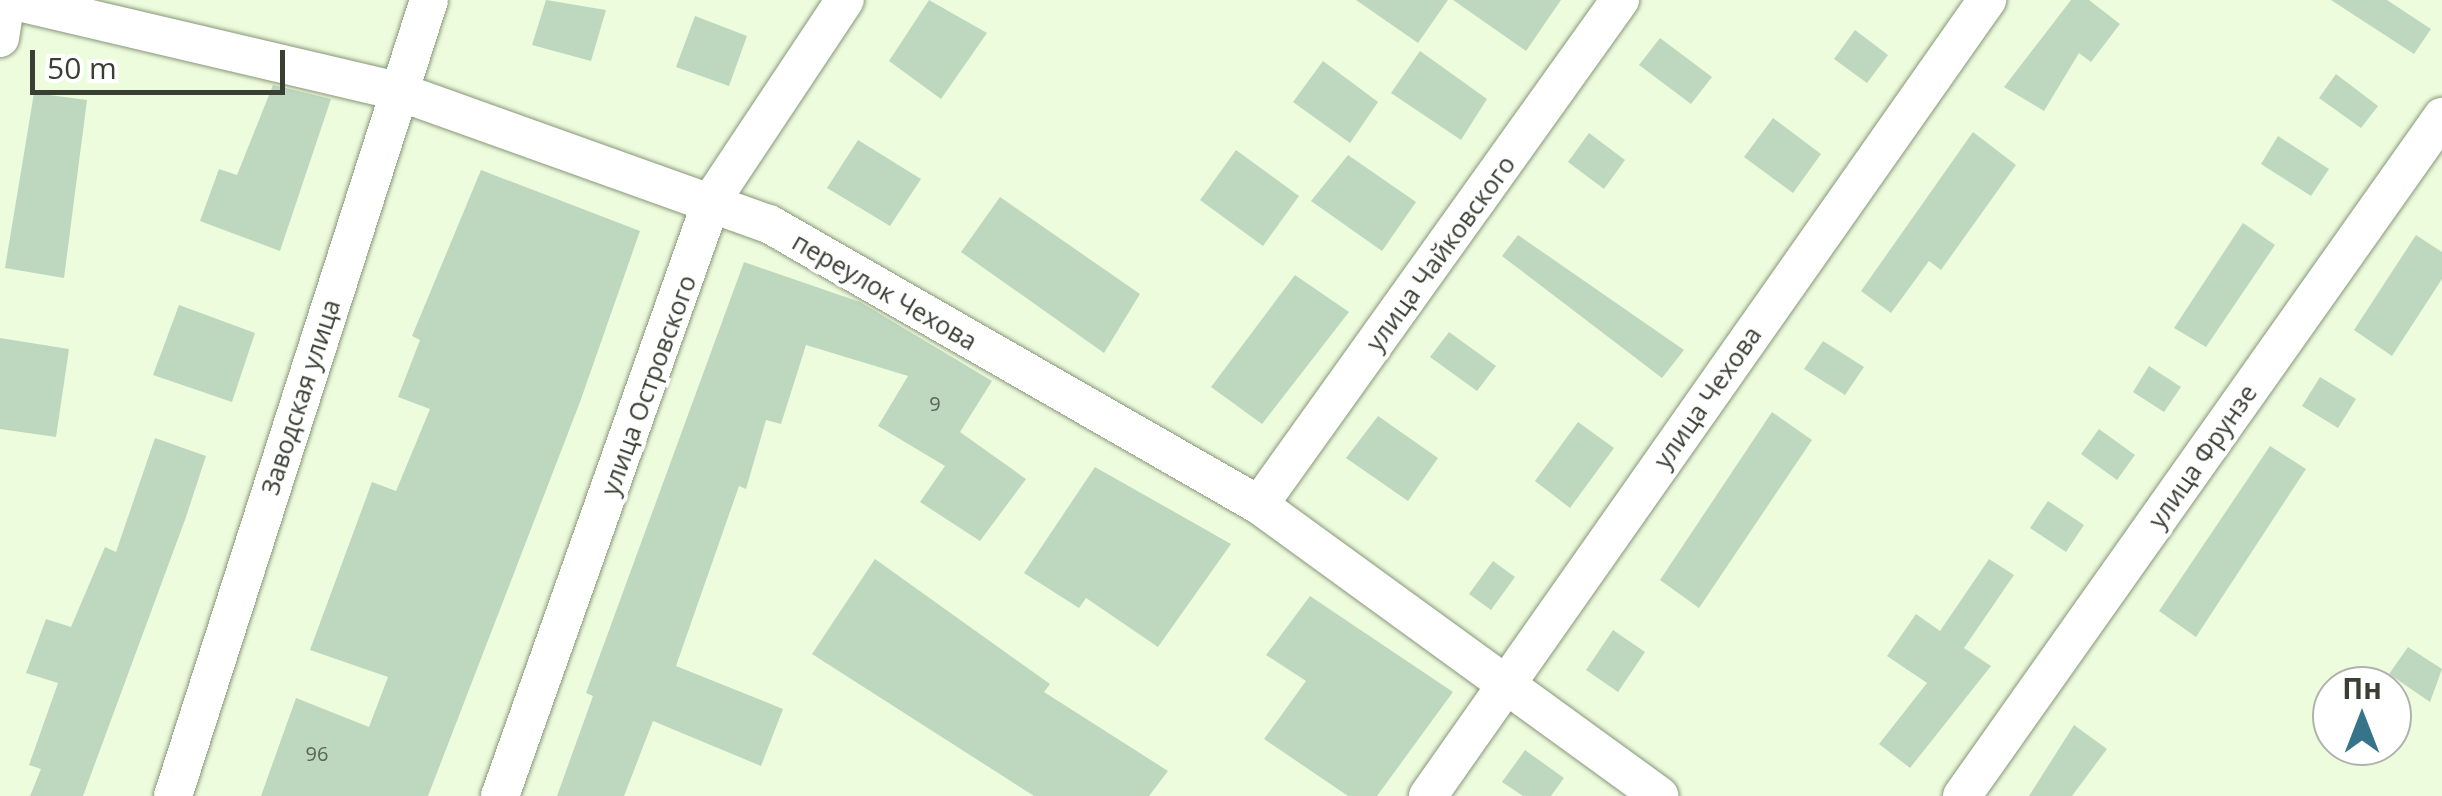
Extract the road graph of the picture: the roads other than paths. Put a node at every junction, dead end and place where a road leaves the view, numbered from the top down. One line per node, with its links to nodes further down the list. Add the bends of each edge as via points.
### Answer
1 (8, 0): 6 (street); 7 (street, переулок Чехова)
2 (430, 0): 7 (street, Заводская улица)
3 (845, 0): 9 (street, улица Островского)
4 (1620, 0): 10 (street, улица Чайковского)
5 (1987, 0): 11 (street, улица Чехова)
6 (0, 38)
7 (397, 91): 9 (street, переулок Чехова); 12 (street, Заводская улица)
8 (2442, 117): 16 (street, улица Фрунзе)
9 (712, 200): 10 (street, переулок Чехова); 13 (street, улица Островского)
10 (1260, 505): 11 (street, переулок Чехова)
11 (1503, 687): 14 (street, улица Чехова); 15 (street, переулок Чехова)
12 (173, 796)
13 (500, 796)
14 (1428, 796)
15 (1660, 796)
16 (1962, 796)

